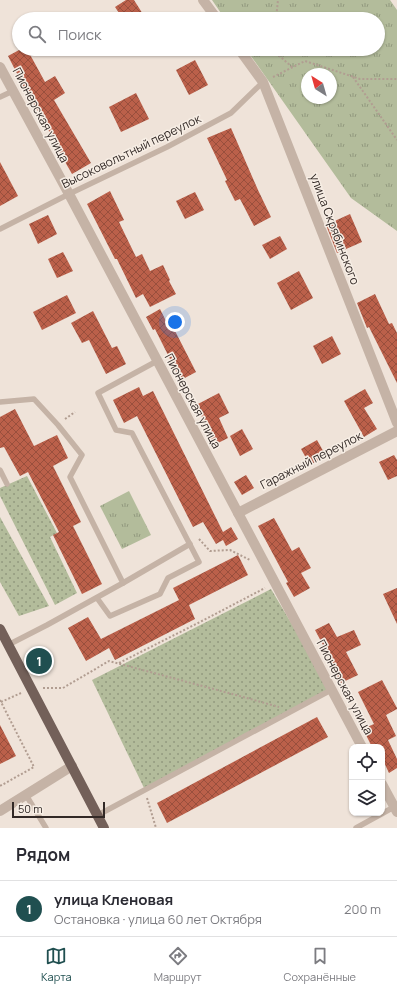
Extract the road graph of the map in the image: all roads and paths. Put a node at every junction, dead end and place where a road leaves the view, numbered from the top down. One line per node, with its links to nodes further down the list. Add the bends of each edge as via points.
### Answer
1 (203, 0): 3 (street)
2 (278, 0): 4 (path)
3 (212, 12)
4 (277, 12)
5 (244, 56): 11 (street, улица Скрябинского)
6 (280, 56): 8 (path)
7 (0, 67): 12 (street, Пионерская улица)
8 (292, 67): 9 (path, via 305,61); 11 (path)
9 (353, 76): 10 (path, via 360,79); 14 (path)
10 (397, 79)
11 (263, 82): 15 (lane, Высоковольтный переулок, via 231,113 167,148); 20 (street, улица Скрябинского)
12 (13, 91): 13 (lane); 15 (street, Пионерская улица)
13 (0, 97)
14 (397, 140)
15 (69, 194): 16 (lane, Высоковольтный переулок); 17 (street, Пионерская улица)
16 (0, 229)
17 (157, 361): 25 (street, Пионерская улица); 27 (lane, via 98,393 116,430 132,433)
18 (0, 402): 21 (lane, via 34,399)
19 (75, 412): 21 (path)
20 (397, 423)
21 (58, 425): 30 (lane, via 82,455 70,477)
22 (397, 431): 25 (street, Гаражный переулок)
23 (0, 470): 24 (lane)
24 (8, 484)
25 (238, 513): 28 (street, Пионерская улица)
26 (199, 539): 28 (path, via 210,551 230,550)
27 (190, 544): 30 (lane); 31 (lane, via 199,562 168,578 160,594 110,616)
28 (267, 569): 29 (street, Пионерская улица)
29 (274, 582): 34 (path); 36 (street, Пионерская улица)
30 (123, 583): 31 (lane)
31 (97, 598): 33 (lane, via 52,623)
32 (0, 629): 33 (main road)
33 (4, 642): 35 (main road)
34 (118, 664): 35 (path, via 109,661 63,688); 38 (path)
35 (31, 688): 37 (path); 40 (main road)
36 (332, 690): 38 (lane); 39 (street, Пионерская улица)
37 (0, 701): 41 (path, via 34,767)
38 (292, 711): 42 (lane)
39 (360, 744)
40 (72, 766): 44 (street); 47 (main road)
41 (0, 786)
42 (144, 790): 47 (lane); 50 (path)
43 (385, 790): 45 (street)
44 (26, 795): 46 (street); 48 (lane)
45 (396, 810): 51 (lane)
46 (0, 811)
47 (98, 815): 49 (main road)
48 (46, 828)
49 (104, 828)
50 (156, 828)
51 (356, 828)

